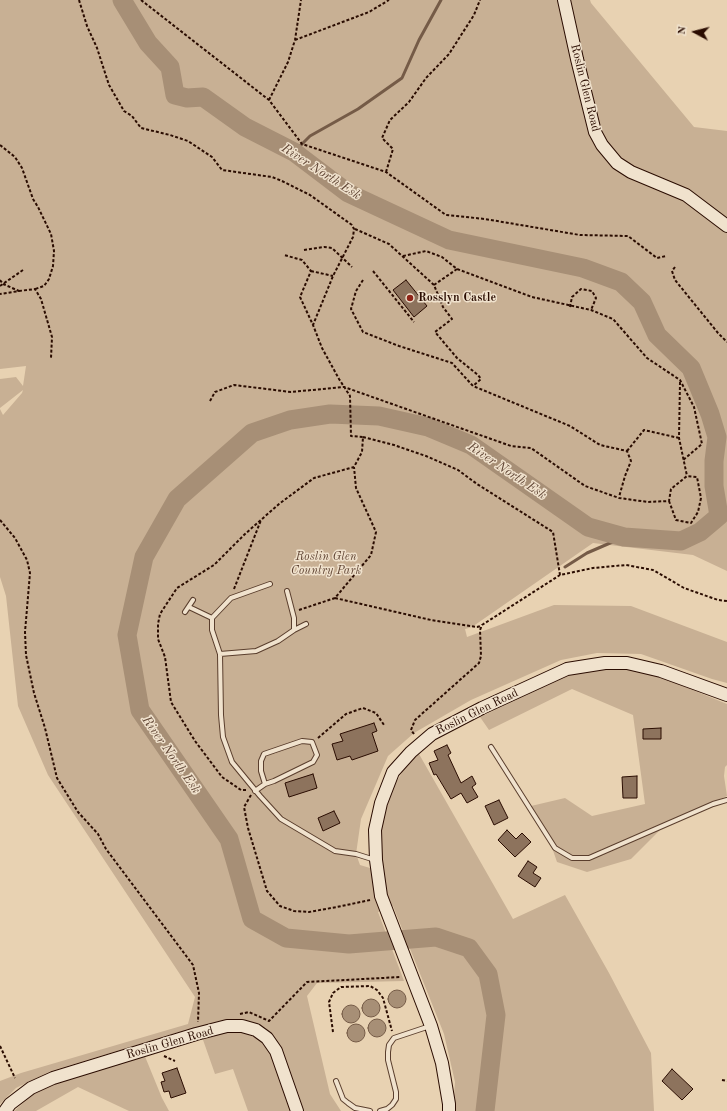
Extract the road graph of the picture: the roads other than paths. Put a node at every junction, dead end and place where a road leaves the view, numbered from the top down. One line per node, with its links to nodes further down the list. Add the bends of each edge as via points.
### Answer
1 (564, 0): 2 (main road, Roslin Glen Road, via 595,132 602,145 617,163 626,169 686,195)
2 (727, 226)
3 (270, 584): 8 (lane, via 231,598)
4 (287, 591): 10 (lane, via 294,618)
5 (193, 600): 6 (lane)
6 (189, 607): 7 (lane); 8 (lane)
7 (185, 612)
8 (212, 618): 11 (lane, via 212,630)
9 (306, 624): 10 (lane)
10 (294, 630): 11 (lane, via 256,652)
11 (220, 654): 15 (lane, via 223,737 232,762)
12 (727, 695): 17 (main road, Roslin Glen Road, via 661,671 627,663 605,663 567,669 482,708 432,734 411,752 394,772 381,803 375,830)
13 (491, 747): 16 (lane, via 555,848 572,858 589,858)
14 (265, 784): 14 (lane, via 313,762 317,755 312,742 302,741 264,754 261,772); 15 (lane)
15 (255, 790): 17 (lane, via 281,819 335,851)
16 (727, 800)
17 (376, 860): 18 (main road, Roslin Glen Road, via 381,896)
18 (431, 1026): 23 (lane, via 394,1038 388,1052 388,1060 396,1100 387,1109); 24 (main road, Roslin Glen Road, via 442,1063)
19 (336, 1081): 22 (lane, via 343,1099 355,1108)
20 (5, 1111): 21 (main road, Roslin Glen Road, via 31,1088 53,1078 196,1034 227,1026 242,1026 256,1030 267,1038 276,1051)
21 (297, 1111)
22 (370, 1111)
23 (380, 1111)
24 (449, 1111)

